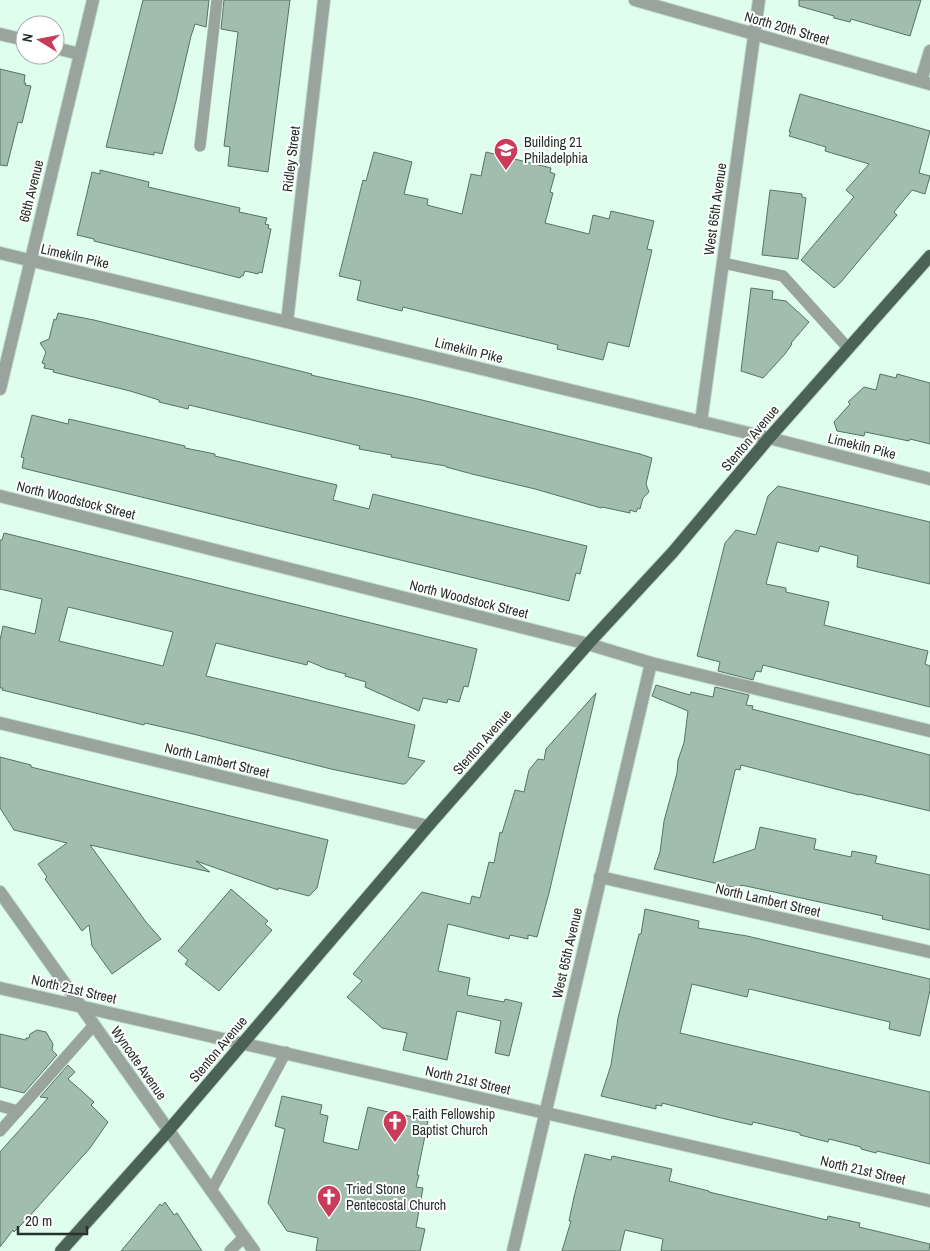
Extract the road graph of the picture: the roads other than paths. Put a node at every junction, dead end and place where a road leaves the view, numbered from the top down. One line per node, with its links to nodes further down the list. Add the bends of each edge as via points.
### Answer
1 (93, 0): 11 (street, 66th Avenue)
2 (217, 0): 13 (lane)
3 (324, 0): 18 (street, Ridley Street)
4 (636, 0): 7 (street, North 20th Street)
5 (759, 0): 7 (street, West 65th Avenue)
6 (0, 34): 8 (street)
7 (754, 35): 12 (street, North 20th Street); 17 (street, West 65th Avenue)
8 (15, 38)
9 (65, 50): 11 (street)
10 (930, 51): 12 (street)
11 (80, 54): 16 (street, 66th Avenue)
12 (925, 83)
13 (200, 146)
14 (0, 253): 16 (street, Limekiln Pike)
15 (930, 256): 19 (main road, Stenton Avenue)
16 (30, 260): 18 (street, Limekiln Pike); 20 (street, 66th Avenue)
17 (723, 262): 19 (lane, via 783,276); 21 (street, West 65th Avenue)
18 (287, 322): 21 (street, Limekiln Pike)
19 (848, 348): 22 (main road, Stenton Avenue)
20 (0, 388)
21 (701, 422): 22 (street, Limekiln Pike)
22 (769, 438): 23 (street, Limekiln Pike); 25 (main road, Stenton Avenue, via 673,552)
23 (930, 479)
24 (0, 496): 25 (street, North Woodstock Street)
25 (588, 644): 26 (street, North Woodstock Street); 29 (main road, Stenton Avenue)
26 (652, 663): 28 (street, North Woodstock Street); 30 (street, West 65th Avenue)
27 (0, 723): 29 (street, North Lambert Street)
28 (930, 731)
29 (428, 826): 36 (main road, Stenton Avenue)
30 (600, 877): 32 (street, North Lambert Street); 40 (street, West 65th Avenue)
31 (0, 892): 34 (street, Wyncote Avenue)
32 (930, 952)
33 (0, 988): 34 (street, North 21st Street)
34 (80, 1005): 35 (street, Wyncote Avenue); 36 (street, North 21st Street)
35 (94, 1025): 39 (lane); 41 (street, Wyncote Avenue)
36 (243, 1042): 37 (street, North 21st Street); 41 (main road, Stenton Avenue)
37 (286, 1052): 40 (street, North 21st Street); 43 (lane)
38 (0, 1106): 39 (lane)
39 (18, 1111): 42 (lane)
40 (545, 1113): 44 (street, North 21st Street); 49 (street, West 65th Avenue)
41 (168, 1131): 43 (street, Wyncote Avenue); 46 (main road, Stenton Avenue)
42 (0, 1132)
43 (211, 1191): 45 (street, Wyncote Avenue)
44 (930, 1201)
45 (244, 1236): 47 (lane); 48 (street, Wyncote Avenue)
46 (61, 1251)
47 (230, 1251)
48 (254, 1251)
49 (512, 1251)

